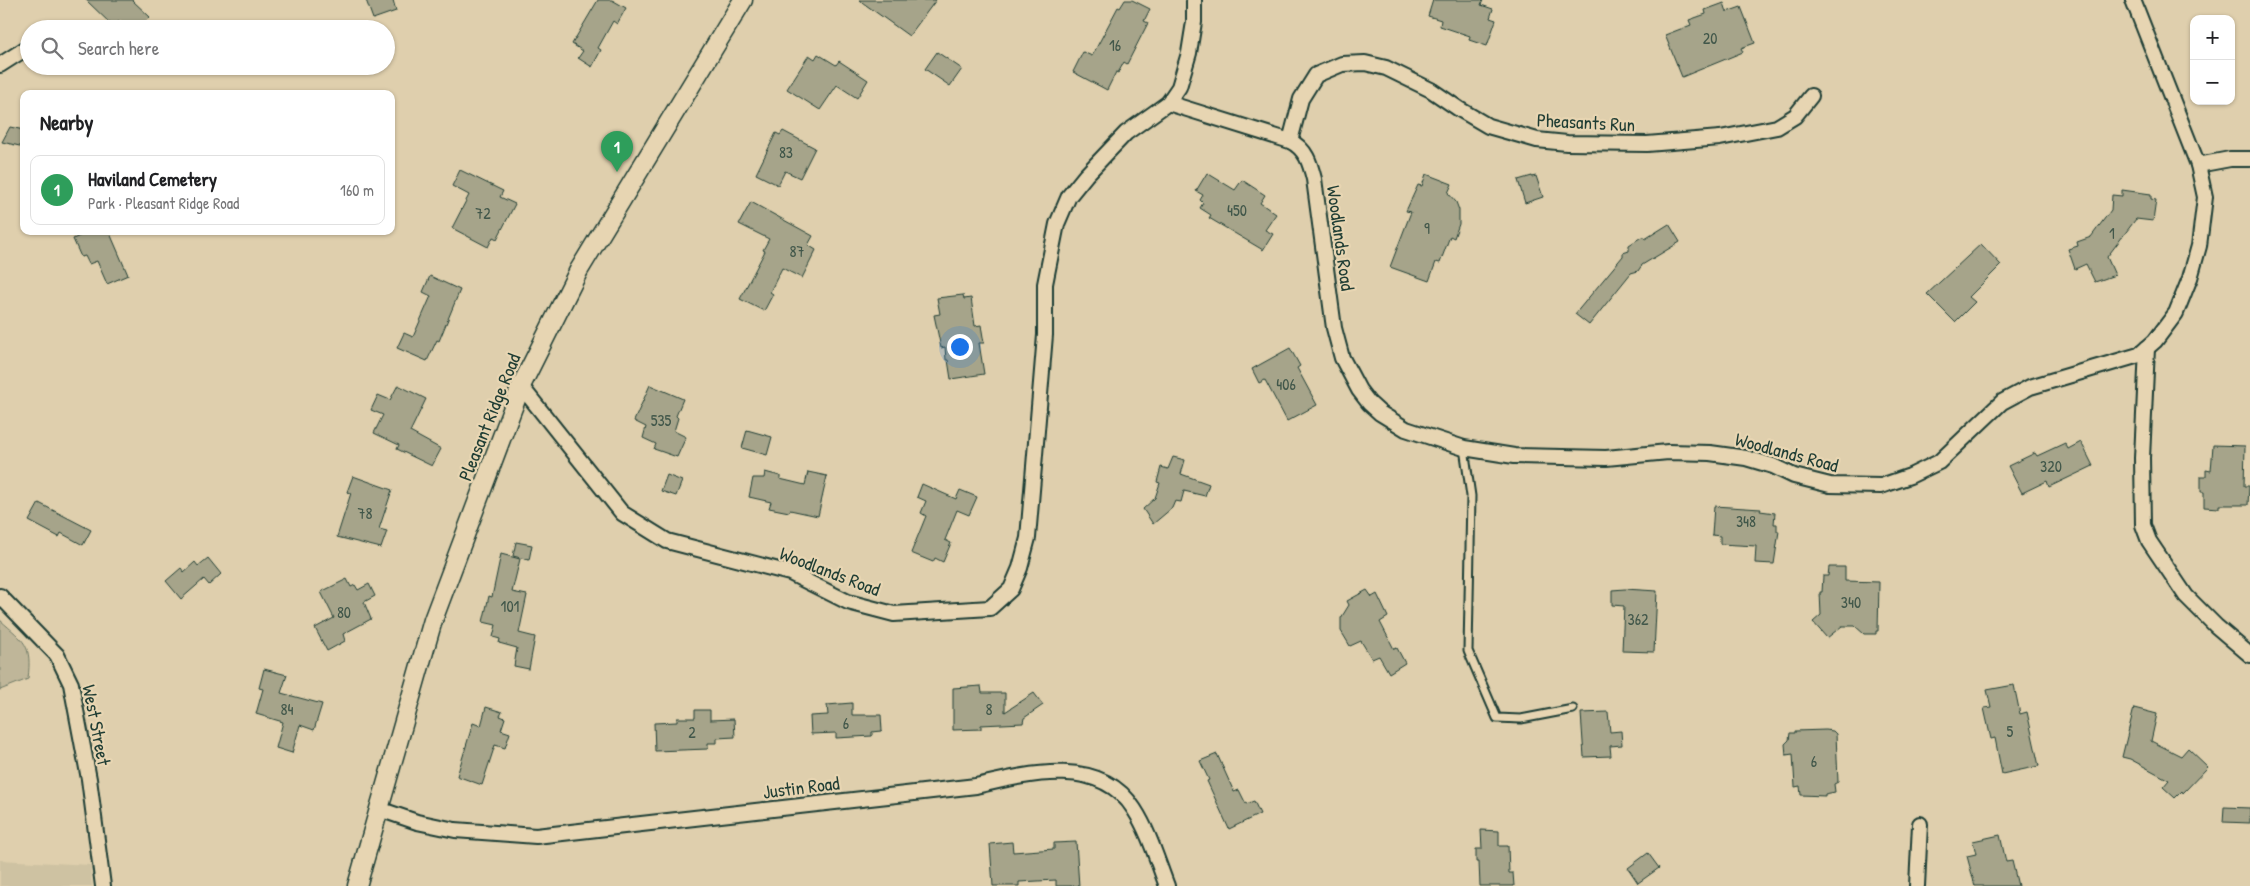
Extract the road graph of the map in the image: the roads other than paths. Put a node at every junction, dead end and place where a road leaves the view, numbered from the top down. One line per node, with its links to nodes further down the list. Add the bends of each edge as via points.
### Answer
1 (743, 0): 12 (street, Pleasant Ridge Road, via 579,270)
2 (1194, 0): 7 (street, via 1189,53 1179,87)
3 (2133, 0): 10 (street)
4 (20, 53): 5 (street)
5 (0, 65)
6 (1811, 96): 8 (street, Pheasants Run, via 1795,116 1776,127 1720,138 1647,144 1567,143 1537,140 1488,126 1432,90 1386,68 1365,63 1342,64 1316,75 1301,99)
7 (1168, 103): 8 (street, Woodlands Road); 12 (street, Woodlands Road, via 1126,133 1086,175 1069,196 1057,224 1045,284 1045,335 1028,538 1011,589 990,608 894,614 848,602 790,573 667,540 622,512)
8 (1290, 141): 13 (street, Woodlands Road, via 1298,145 1308,158 1314,179 1334,328 1342,358 1359,390 1380,413 1406,428)
9 (2250, 159): 10 (street)
10 (2198, 165): 11 (street, via 2205,206 2195,262 2176,313)
11 (2147, 348): 13 (street, Woodlands Road, via 2139,355 2030,387 2002,402 1939,462 1881,486 1830,485 1746,458 1710,453 1668,452 1606,458 1514,456); 15 (street, via 2142,458 2143,525 2149,541 2186,596)
12 (521, 386): 17 (street, Pleasant Ridge Road, via 433,620)
13 (1464, 448): 16 (lane, via 1471,496 1468,651 1497,718 1521,719)
14 (0, 596): 19 (street, West Street, via 57,655 71,684 89,779)
15 (2250, 655)
16 (1573, 709)
17 (378, 809): 20 (street, Pleasant Ridge Road); 21 (street, Justin Road, via 455,830 536,836 976,786 1026,774 1061,772 1101,780 1120,792 1134,808)
18 (1920, 824): 22 (street)
19 (103, 886)
20 (357, 886)
21 (1167, 886)
22 (1917, 886)

